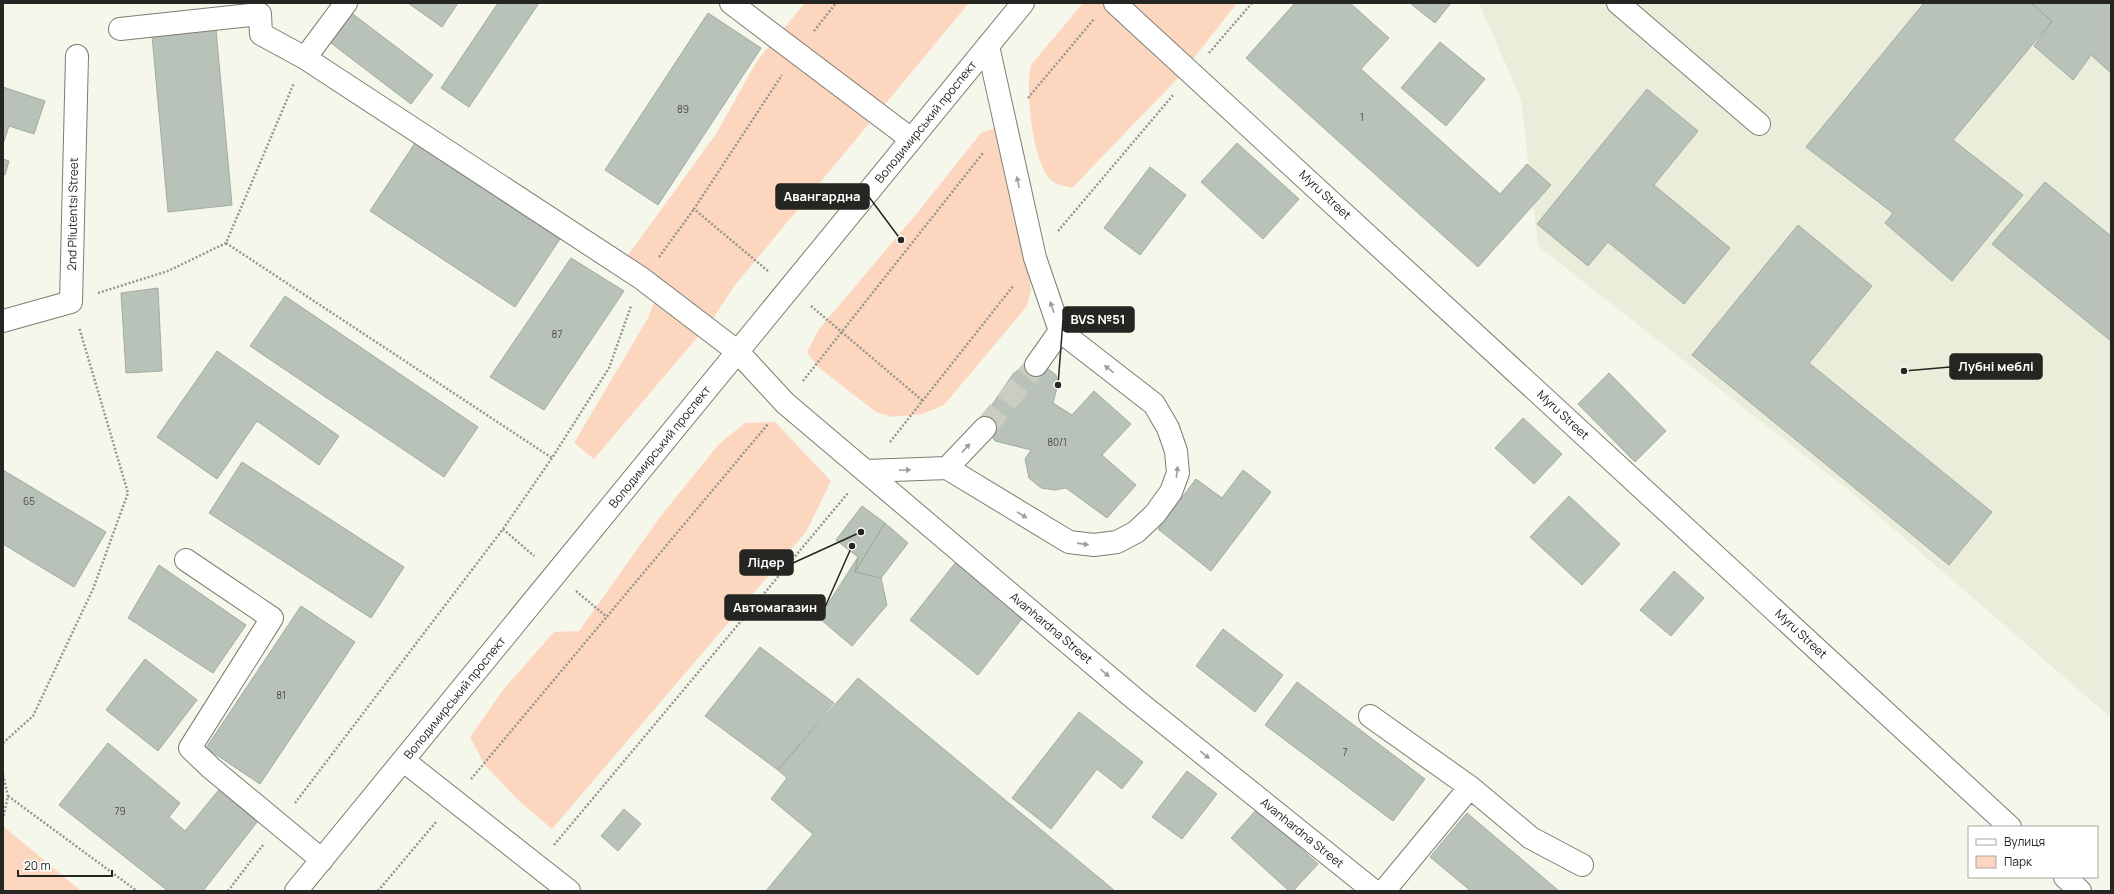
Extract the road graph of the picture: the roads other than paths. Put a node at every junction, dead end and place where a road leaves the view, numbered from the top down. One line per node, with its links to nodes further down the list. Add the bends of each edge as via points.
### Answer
1 (346, 3): 9 (street)
2 (731, 3): 11 (street)
3 (1023, 3): 7 (street, Володимирський проспект)
4 (1115, 3): 23 (street, Myru Street)
5 (1618, 3): 10 (street)
6 (120, 29): 9 (street, Avanhardna Street, via 260,14 261,34)
7 (988, 46): 11 (street, Володимирський проспект); 13 (street, one-way to 7, via 1035,258)
8 (77, 56): 12 (street, 2nd Pliutentsi Street, via 71,302)
9 (305, 58): 14 (street, Avanhardna Street, via 641,278)
10 (1759, 124)
11 (911, 138): 14 (street, Володимирський проспект)
12 (3, 321)
13 (1060, 331): 15 (street); 17 (street, one-way to 13, via 1069,542 1094,545 1117,542 1136,532 1155,514 1171,492 1178,472 1176,451 1168,428 1154,404)
14 (738, 352): 18 (street, Avanhardna Street, via 785,403); 21 (street, Володимирський проспект)
15 (1036, 365)
16 (985, 428): 17 (street, one-way to 16)
17 (947, 468): 18 (street, one-way to 17)
18 (866, 471): 29 (street, Avanhardna Street, one-way to 29, via 1136,700)
19 (186, 560): 24 (street, via 272,618 190,748)
20 (1370, 716): 22 (street)
21 (404, 761): 24 (street, Володимирський проспект); 28 (street)
22 (1470, 787): 25 (street, via 1531,838); 30 (street)
23 (2009, 826)
24 (322, 860): 27 (street, Володимирський проспект)
25 (1582, 865)
26 (2066, 878): 31 (street)
27 (296, 891)
28 (569, 891)
29 (1374, 891)
30 (1384, 891)
31 (2080, 891)

